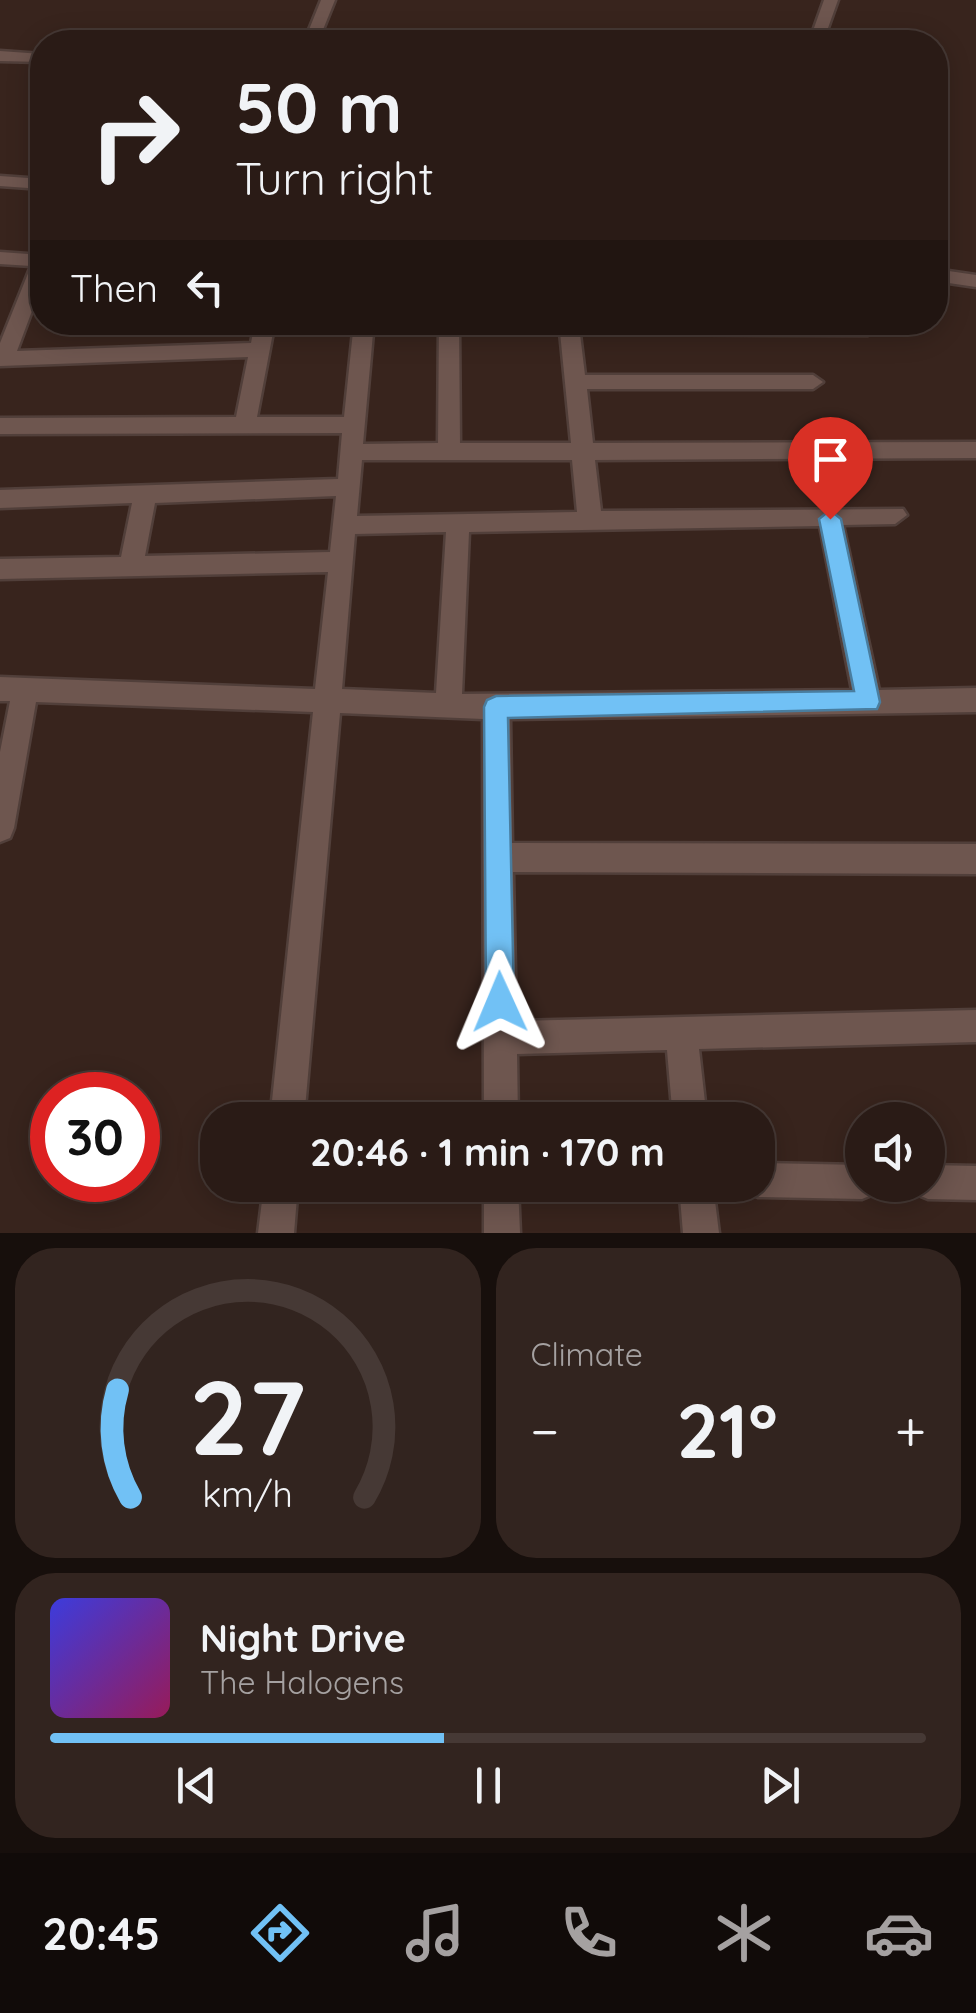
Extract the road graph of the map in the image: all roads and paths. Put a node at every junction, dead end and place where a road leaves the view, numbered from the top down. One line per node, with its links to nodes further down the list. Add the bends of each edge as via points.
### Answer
1 (328, 0): 3 (street)
2 (832, 0): 4 (street)
3 (316, 30)
4 (821, 30)
5 (0, 56): 6 (street)
6 (30, 57)
7 (0, 181): 8 (street)
8 (30, 183)
9 (0, 258): 10 (street)
10 (30, 260)
11 (948, 277): 12 (street)
12 (976, 281)
13 (30, 290): 19 (street)
14 (263, 335): 18 (street)
15 (363, 335): 24 (street)
16 (449, 335): 27 (street)
17 (571, 335): 20 (street)
18 (260, 350): 19 (street); 22 (street)
19 (2, 359)
20 (574, 382): 21 (street); 25 (street)
21 (813, 382)
22 (244, 425): 23 (street); 24 (street)
23 (0, 426)
24 (353, 438): 27 (street); 28 (street)
25 (582, 450): 26 (street); 27 (street); 33 (street)
26 (976, 450)
27 (449, 451)
28 (349, 487): 29 (street); 35 (street)
29 (145, 495): 30 (street); 37 (street)
30 (0, 499)
31 (894, 515): 32 (street)
32 (830, 519): 33 (street); 40 (street)
33 (590, 521): 34 (street)
34 (458, 522): 35 (street); 43 (street)
35 (345, 525): 36 (street)
36 (342, 562): 37 (street); 41 (street)
37 (131, 566): 38 (street)
38 (0, 569)
39 (12, 689): 41 (street); 45 (street)
40 (868, 702): 42 (street); 44 (street)
41 (328, 703): 43 (street); 51 (street)
42 (975, 703)
43 (448, 706): 44 (street)
44 (496, 707): 46 (street)
45 (0, 828)
46 (498, 857): 47 (street); 50 (street)
47 (976, 859)
48 (976, 1026): 49 (street)
49 (681, 1031): 50 (street); 53 (street)
50 (500, 1038): 52 (street)
51 (289, 1102)
52 (501, 1102)
53 (688, 1102)
54 (775, 1180): 55 (street)
55 (845, 1182)
56 (945, 1182): 57 (street)
57 (976, 1183)
58 (279, 1202): 61 (street)
59 (501, 1202): 62 (street)
60 (698, 1202): 63 (street)
61 (276, 1233)
62 (502, 1233)
63 (701, 1233)

